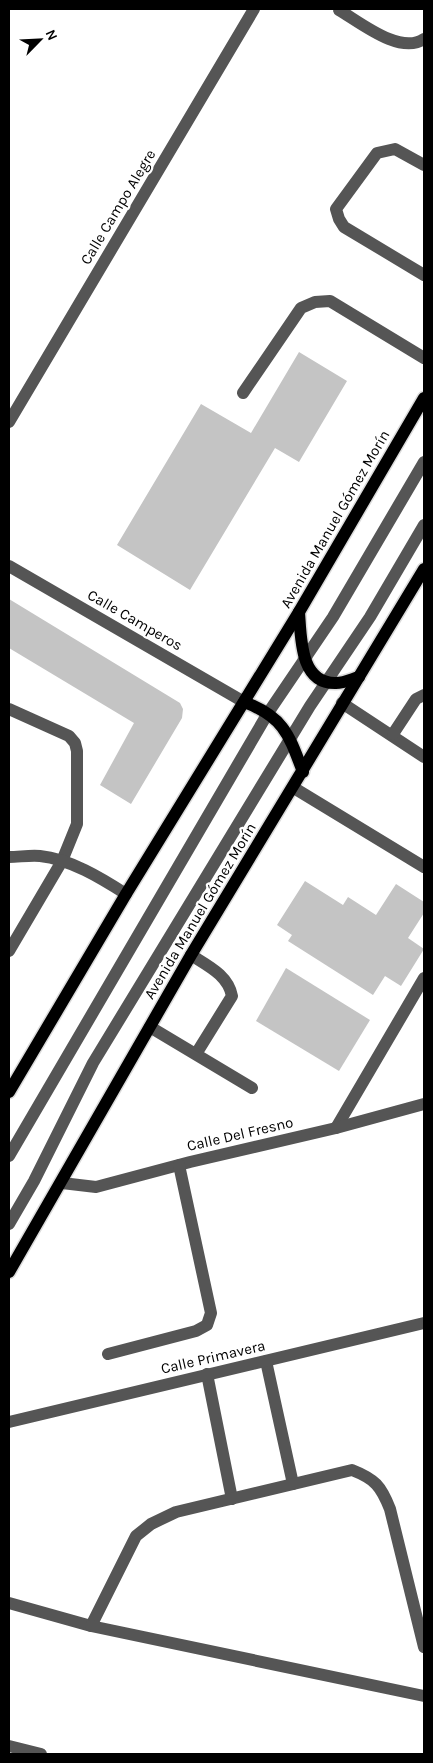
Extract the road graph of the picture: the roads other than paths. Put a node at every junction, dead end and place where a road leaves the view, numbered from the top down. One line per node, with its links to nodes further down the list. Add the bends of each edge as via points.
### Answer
1 (254, 9): 9 (street, Calle Campo Alegre)
2 (339, 10): 3 (street, via 399,44 414,44)
3 (424, 39)
4 (424, 165): 5 (street, via 395,149 377,153 336,209 344,227)
5 (424, 275)
6 (424, 358): 7 (street, via 330,300 315,302 301,308)
7 (243, 393)
8 (424, 398): 14 (main road, Avenida Manuel Gómez Morín)
9 (9, 422)
10 (424, 462): 15 (street, via 333,617)
11 (424, 525): 17 (street)
12 (9, 566): 19 (street, Calle Camperos)
13 (424, 569): 16 (main road, Avenida Manuel Gómez Morín)
14 (299, 612): 15 (main road); 19 (main road, Avenida Manuel Gómez Morín)
15 (305, 658): 17 (main road, via 310,672); 22 (street)
16 (359, 677): 17 (main road, via 338,683); 20 (main road, Avenida Manuel Gómez Morín)
17 (327, 682): 24 (street)
18 (424, 695): 23 (street, via 416,699)
19 (244, 702): 22 (main road); 31 (main road, Avenida Manuel Gómez Morín)
20 (342, 703): 23 (street); 26 (main road, Avenida Manuel Gómez Morín)
21 (9, 709): 29 (street, via 69,736 75,743 77,824)
22 (268, 713): 24 (main road, via 278,720); 41 (street)
23 (392, 734): 25 (street)
24 (290, 738): 26 (main road); 44 (street, via 93,1063)
25 (424, 757)
26 (303, 772): 27 (main road, Avenida Manuel Gómez Morín)
27 (294, 788): 30 (street); 33 (main road, Avenida Manuel Gómez Morín)
28 (9, 857): 29 (street, via 40,856)
29 (62, 861): 31 (street); 32 (street)
30 (424, 867)
31 (126, 894): 38 (main road, Avenida Manuel Gómez Morín)
32 (9, 950)
33 (191, 955): 35 (main road, Avenida Manuel Gómez Morín); 36 (street, via 225,979 232,996)
34 (424, 978): 40 (street)
35 (150, 1027): 36 (street); 43 (main road, Avenida Manuel Gómez Morín)
36 (196, 1054): 37 (street)
37 (252, 1088)
38 (9, 1090)
39 (424, 1104): 40 (street, Calle Del Fresno)
40 (336, 1128): 42 (street, Calle Del Fresno)
41 (9, 1156)
42 (179, 1165): 43 (street, Calle Del Fresno, via 96,1187); 47 (street, via 210,1313 207,1325 196,1331)
43 (62, 1183): 45 (main road, Avenida Manuel Gómez Morín)
44 (9, 1224)
45 (9, 1272)
46 (424, 1323): 48 (street, Calle Primavera)
47 (108, 1354)
48 (266, 1361): 49 (street, Calle Primavera); 51 (street)
49 (208, 1374): 50 (street, Calle Primavera); 52 (street)
50 (9, 1422)
51 (293, 1484): 52 (street); 55 (street, via 352,1470 370,1477 383,1491)
52 (232, 1499): 54 (street, via 164,1516 136,1536)
53 (9, 1603): 54 (street)
54 (91, 1626): 56 (street)
55 (424, 1647)
56 (424, 1696)
57 (9, 1746): 58 (street)
58 (41, 1754)

